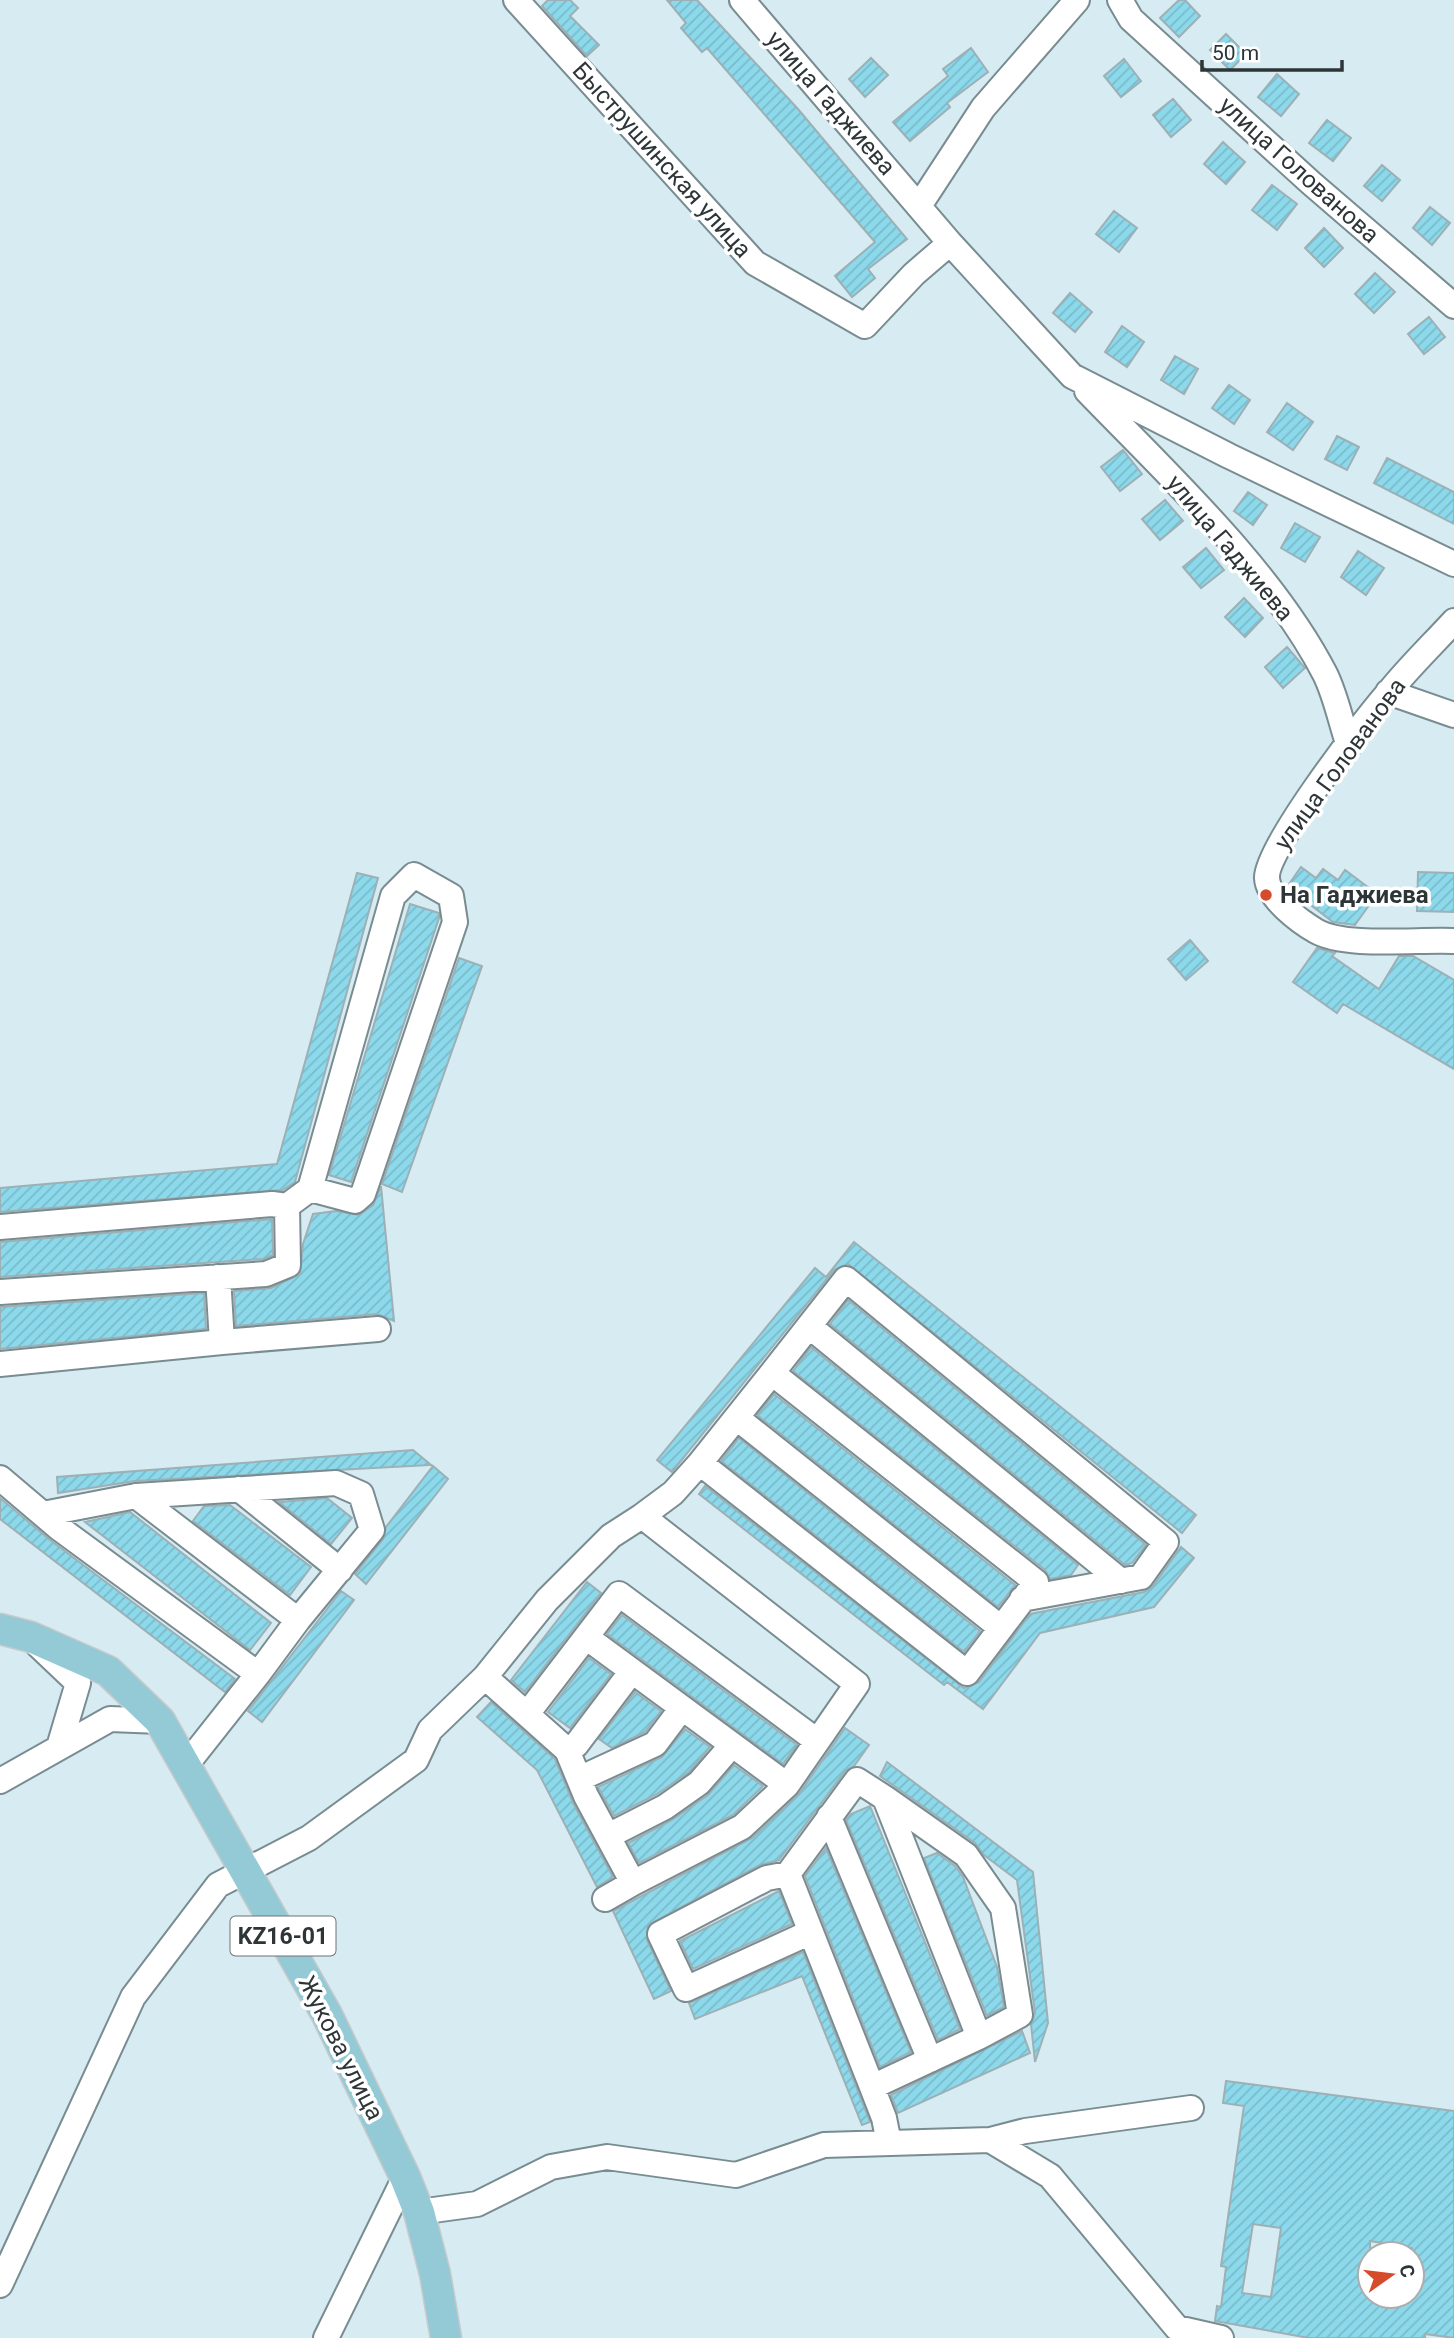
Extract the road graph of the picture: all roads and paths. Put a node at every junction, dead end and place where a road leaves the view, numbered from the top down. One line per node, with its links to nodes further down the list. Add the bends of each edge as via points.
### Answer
1 (516, 0): 6 (street, Быструшинская улица, via 755,263 866,326)
2 (742, 0): 5 (street, улица Гаджиева)
3 (1077, 0): 5 (street, via 983,108)
4 (1119, 0): 7 (street, улица Голованова, via 1131,19)
5 (919, 206): 6 (street, улица Гаджиева)
6 (950, 243): 8 (street, улица Гаджиева)
7 (1454, 306)
8 (1072, 376): 9 (street, улица Гаджиева); 13 (street, улица Гаджиева, via 1206,515 1289,615 1326,676)
9 (1454, 564)
10 (1454, 621): 11 (street, улица Голованова)
11 (1388, 692): 12 (street); 13 (street, улица Голованова)
12 (1454, 715)
13 (1349, 746): 14 (street, улица Голованова, via 1277,845 1267,880 1274,896 1317,932 1335,937)
14 (1454, 941)
15 (310, 1189): 15 (street, via 355,1201 363,1194 455,922 451,896 414,875 393,896); 16 (street)
16 (287, 1206): 17 (street); 18 (street, via 288,1265 266,1273)
17 (0, 1227)
18 (218, 1277): 19 (street); 22 (street)
19 (0, 1292)
20 (809, 1326): 24 (street); 33 (street); 33 (street, via 846,1279 1166,1542 1141,1577)
21 (377, 1329): 22 (street)
22 (222, 1342): 23 (street)
23 (0, 1364)
24 (772, 1373): 25 (street); 34 (street, via 1036,1582)
25 (737, 1418): 26 (street); 36 (street)
26 (701, 1463): 31 (street, via 673,1493); 36 (street, via 967,1673)
27 (0, 1478): 30 (street)
28 (239, 1489): 29 (street); 32 (street); 32 (street, via 336,1483 361,1494 372,1530)
29 (136, 1496): 30 (street); 35 (street)
30 (43, 1514): 41 (street)
31 (642, 1516): 42 (street, via 611,1536 547,1600); 46 (street, via 857,1684)
32 (340, 1570): 35 (street)
33 (1121, 1581): 34 (street)
34 (1022, 1599): 36 (street)
35 (298, 1620): 41 (street)
36 (1000, 1628)
37 (0, 1629): 38 (main road, Жукова улица / KZ16-01)
38 (31, 1637): 45 (main road, Жукова улица / KZ16-01, via 108,1671); 48 (street, via 78,1683)
39 (586, 1637): 40 (street); 44 (street); 46 (street, via 619,1594)
40 (632, 1671): 43 (street); 49 (street, via 576,1745)
41 (258, 1674): 50 (street)
42 (485, 1677): 44 (street); 57 (street, via 429,1730 416,1760 309,1838)
43 (682, 1708): 47 (street); 52 (street, via 655,1744)
44 (527, 1714): 49 (street)
45 (160, 1721): 48 (street, via 110,1718); 50 (main road, Жукова улица / KZ16-01)
46 (817, 1741): 53 (street)
47 (732, 1745): 53 (street); 56 (street, via 699,1783 665,1807)
48 (59, 1747): 51 (street)
49 (567, 1750): 52 (street)
50 (186, 1765): 57 (main road, Жукова улица / KZ16-01)
51 (3, 1777)
52 (579, 1779): 56 (street)
53 (787, 1785): 59 (street, via 742,1827)
54 (885, 1798): 55 (street, via 857,1780); 62 (street); 62 (street, via 966,1854 1003,1908 1020,2015)
55 (829, 1817): 58 (street); 63 (street)
56 (608, 1836): 59 (street)
57 (246, 1868): 68 (main road, Жукова улица / KZ16-01, via 327,2015); 70 (street, via 218,1885 133,1997)
58 (788, 1874): 61 (street); 61 (street, via 766,1878 660,1934 686,1989)
59 (633, 1883): 60 (street)
60 (606, 1899)
61 (811, 1932): 64 (street)
62 (979, 2037): 63 (street)
63 (930, 2060): 64 (street)
64 (872, 2087): 67 (street)
65 (1191, 2108): 66 (street)
66 (990, 2140): 67 (street); 71 (street, via 1050,2176)
67 (889, 2143): 69 (street, via 824,2145 736,2175 607,2157 551,2167 477,2204)
68 (405, 2177): 69 (main road, Жукова улица / KZ16-01); 72 (street)
69 (419, 2211): 73 (main road, Жукова улица / KZ16-01)
70 (0, 2285)
71 (1171, 2330): 74 (street)
72 (326, 2338)
73 (446, 2338)
74 (1221, 2338)

